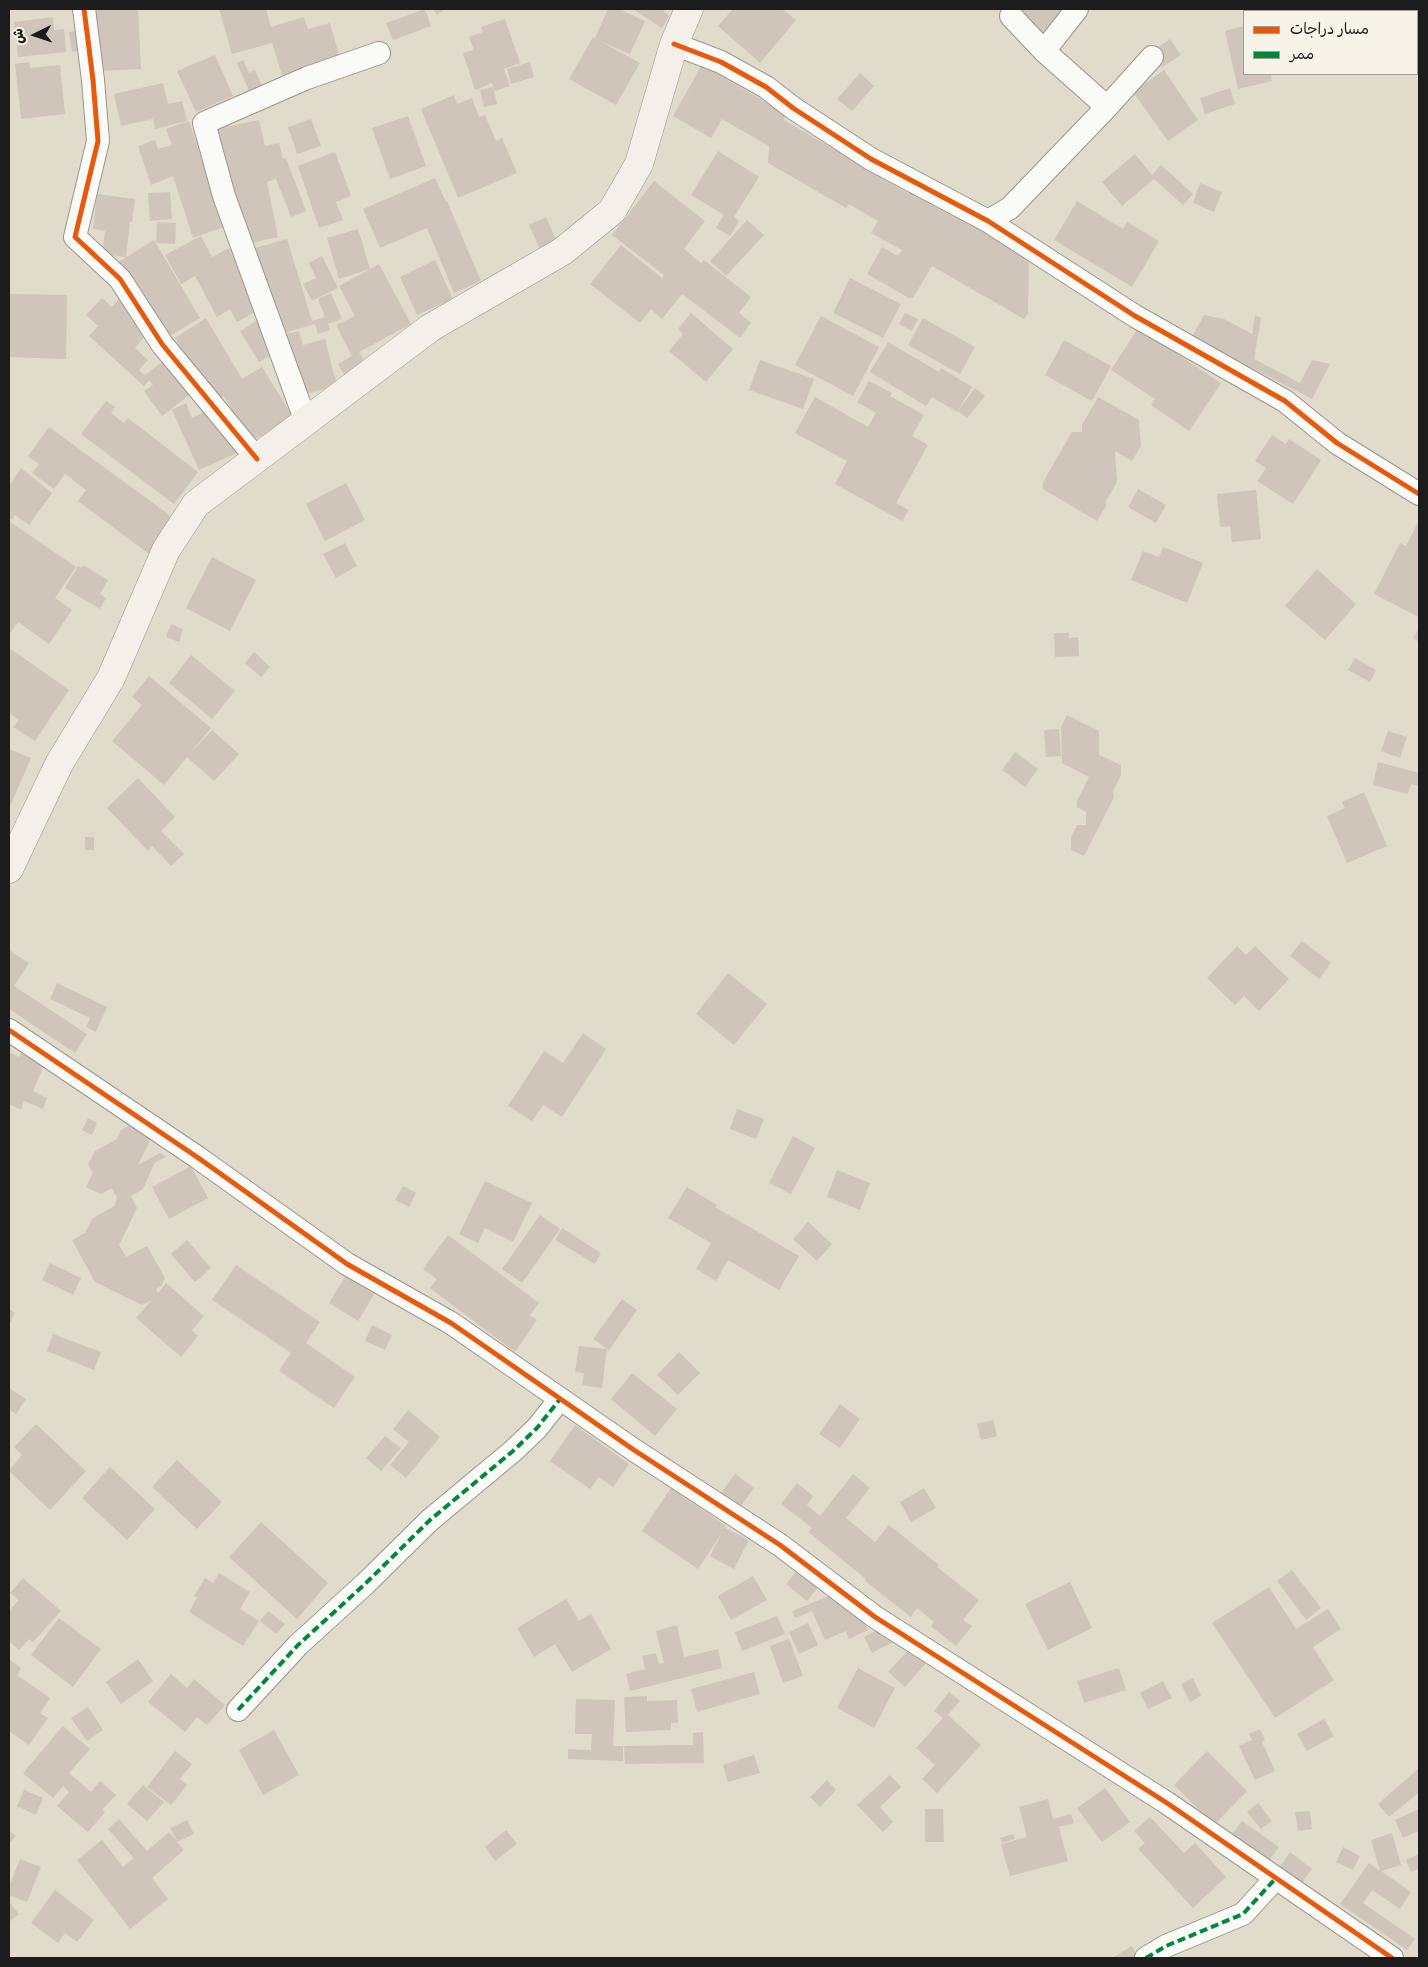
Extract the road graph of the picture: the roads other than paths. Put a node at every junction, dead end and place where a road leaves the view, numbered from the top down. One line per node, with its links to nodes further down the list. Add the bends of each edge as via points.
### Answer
1 (84, 9): 12 (street, via 98,141 75,237 120,278 162,344)
2 (689, 9): 5 (main road)
3 (1077, 9): 6 (street)
4 (1011, 16): 6 (street)
5 (674, 44): 10 (street, via 721,62 766,87 871,160); 11 (main road, via 639,164 612,211 563,252 430,328)
6 (1044, 51): 9 (street)
7 (379, 53): 11 (street, via 308,78 204,123 224,196)
8 (1152, 57): 9 (street)
9 (1107, 107): 10 (street, via 1010,208)
10 (988, 221): 13 (street, via 1135,316 1285,401 1337,443)
11 (306, 422): 12 (main road)
12 (257, 459): 14 (main road, via 196,504 166,550 111,678 59,764)
13 (1419, 494)
14 (9, 869)
15 (9, 1030): 16 (street, via 197,1157 347,1264 451,1323)
16 (560, 1399): 17 (street, via 513,1451 430,1520 298,1645); 18 (street, via 780,1545 875,1617 1167,1803)
17 (238, 1710)
18 (1276, 1878): 19 (street, via 1243,1914 1166,1946); 20 (street)
19 (1146, 1958)
20 (1392, 1958)

